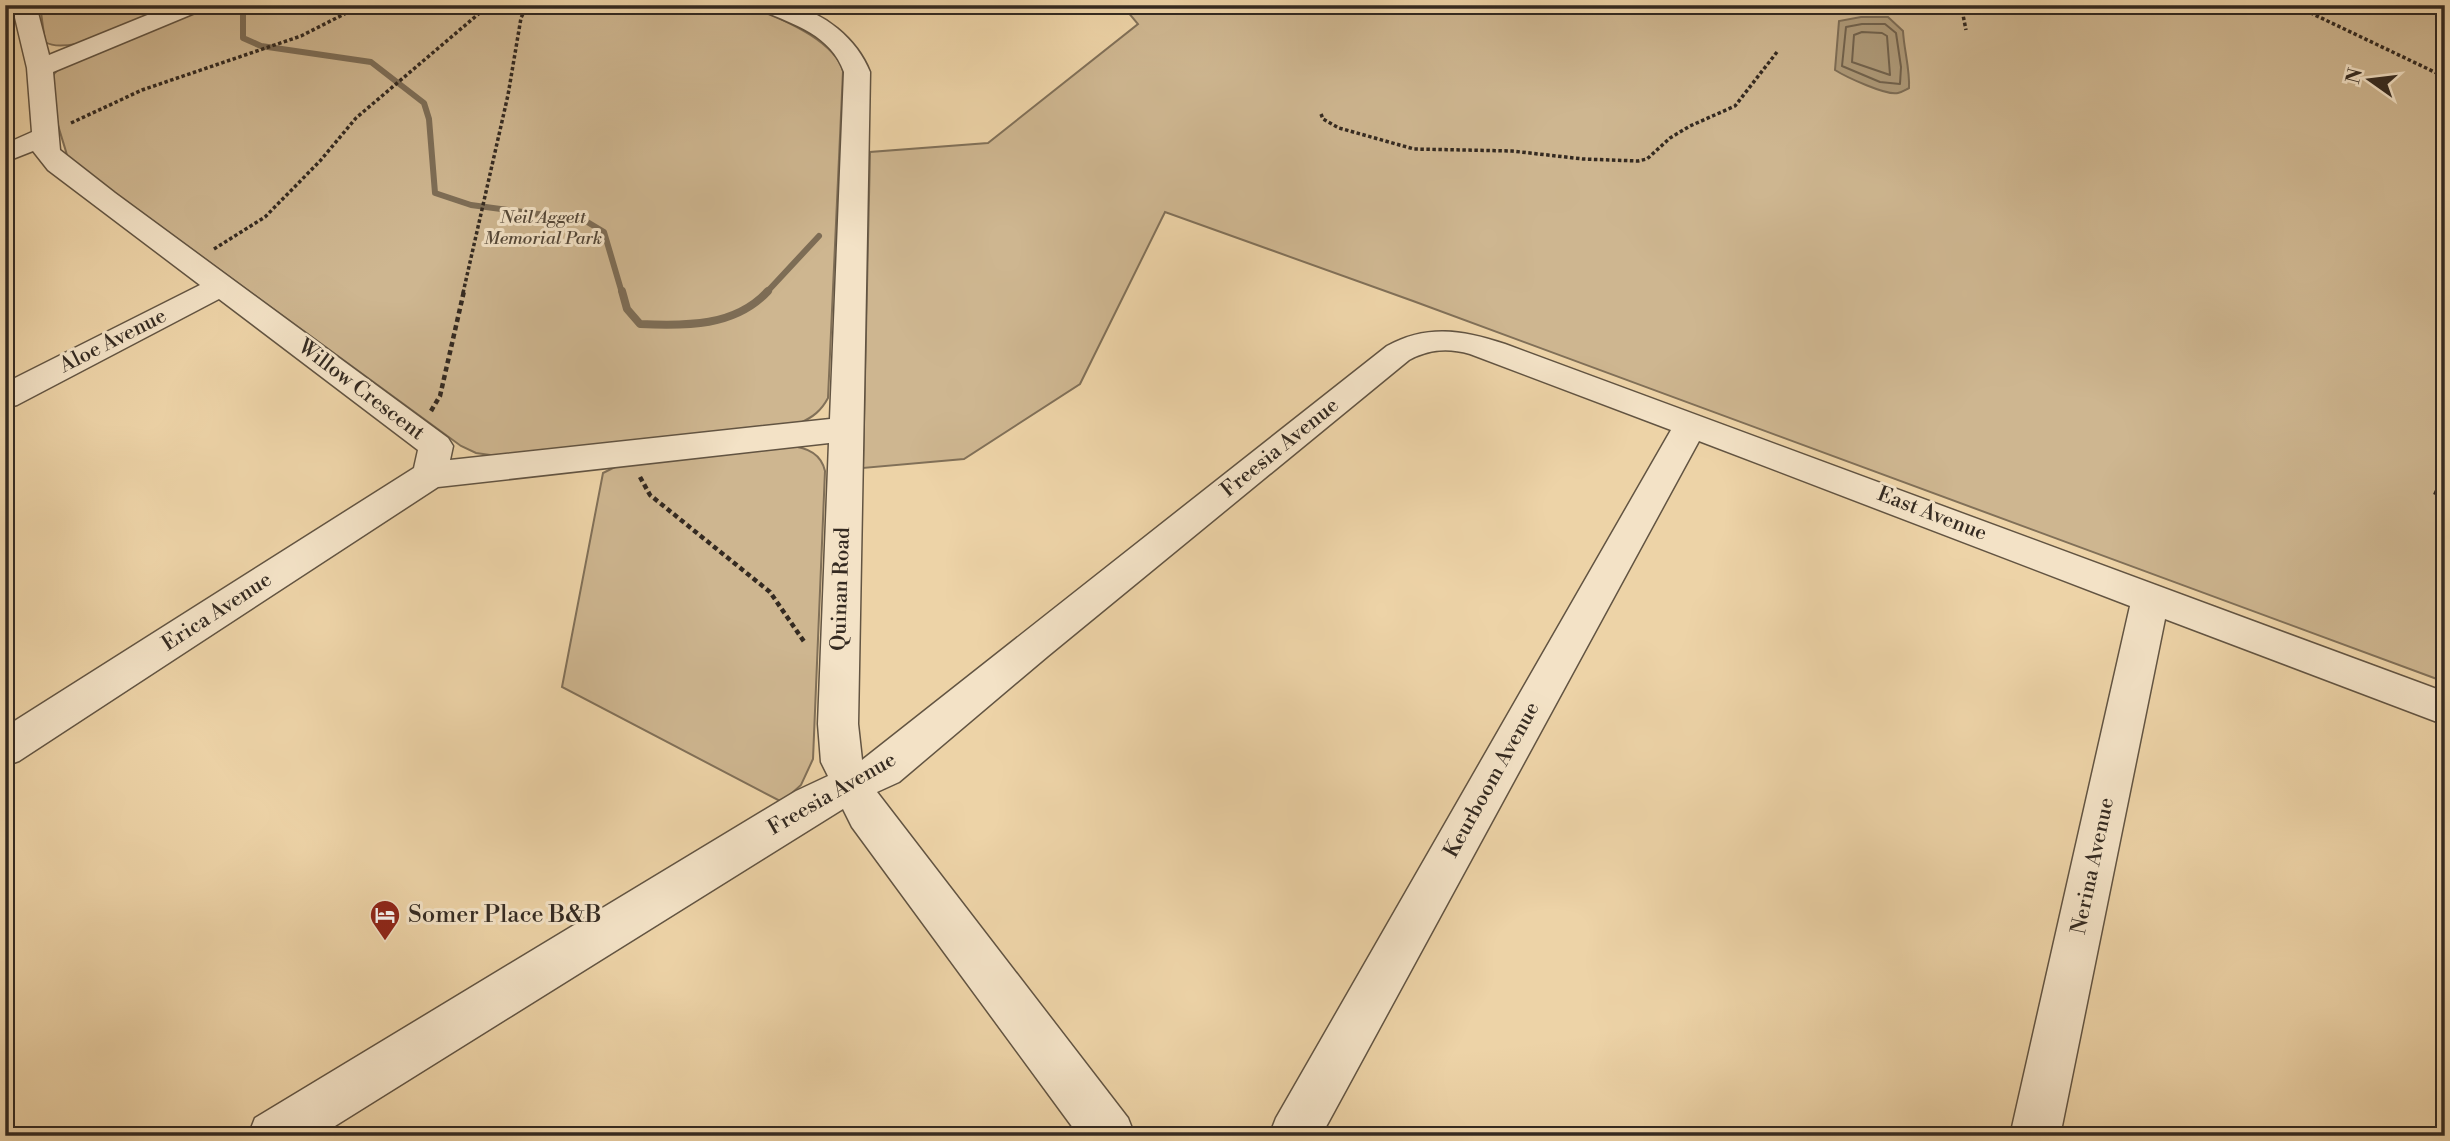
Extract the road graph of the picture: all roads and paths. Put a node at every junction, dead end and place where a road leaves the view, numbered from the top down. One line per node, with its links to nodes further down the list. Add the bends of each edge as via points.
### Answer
1 (24, 5): 13 (street, Willow Crescent)
2 (194, 5): 13 (street)
3 (362, 5): 16 (path, via 302,36 142,89)
4 (489, 5): 18 (path, via 356,118 265,217)
5 (527, 5): 24 (path, via 440,396)
6 (768, 5): 23 (street, Quinan Road, via 833,37 849,51 857,72)
7 (1897, 5): 10 (path)
8 (1961, 5): 11 (path)
9 (2294, 5): 14 (path)
10 (1839, 12)
11 (1966, 30)
12 (1777, 52): 15 (path, via 1735,106 1690,126 1638,161 1414,149 1339,128 1322,120)
13 (40, 68): 16 (street, Willow Crescent)
14 (2445, 77)
15 (1321, 114)
16 (45, 136): 17 (street); 18 (street, Willow Crescent, via 47,152 58,164)
17 (5, 154)
18 (192, 263): 19 (street, Willow Crescent)
19 (221, 286): 21 (street, Aloe Avenue); 24 (street, Willow Crescent)
20 (1416, 343): 22 (street, East Avenue, via 1437,338 1469,342); 33 (street, Freesia Avenue, via 884,769)
21 (5, 397)
22 (1691, 424): 29 (street, East Avenue); 36 (street, Keurboom Avenue)
23 (846, 429): 25 (street); 30 (street, Quinan Road)
24 (419, 433): 26 (street, Willow Crescent, via 436,446)
25 (627, 452): 26 (street); 30 (path, via 650,495 771,592 815,657)
26 (430, 475): 32 (street, Erica Avenue)
27 (2434, 492): 28 (path)
28 (2445, 497)
29 (2151, 597): 31 (street, East Avenue); 37 (street, Nerina Avenue)
30 (840, 652): 33 (street, Quinan Road, via 838,724 842,762)
31 (2445, 709)
32 (5, 749)
33 (853, 784): 34 (street, Freesia Avenue, via 811,804); 35 (street, Quinan Road, via 867,814)
34 (273, 1136)
35 (1110, 1136)
36 (1294, 1136)
37 (2035, 1136)

